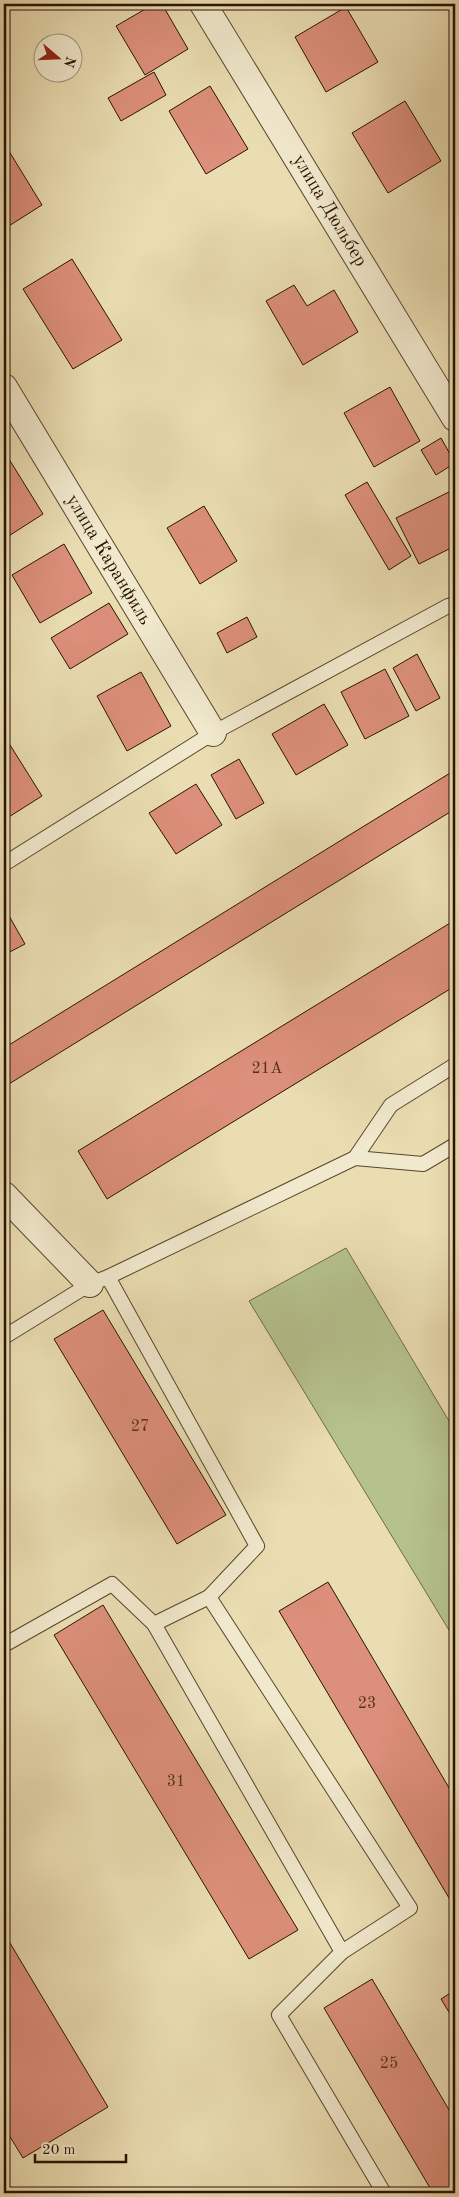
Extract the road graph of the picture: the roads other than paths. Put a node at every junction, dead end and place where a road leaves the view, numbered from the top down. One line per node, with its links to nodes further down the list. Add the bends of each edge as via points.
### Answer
1 (203, 4): 3 (street, улица Дюльбер)
2 (4, 387): 5 (street, улица Каранфиль)
3 (455, 418)
4 (455, 605): 5 (lane)
5 (213, 733): 6 (lane)
6 (4, 864)
7 (455, 1065): 9 (lane, via 391,1105)
8 (455, 1145): 9 (lane, via 423,1164)
9 (355, 1158): 11 (lane)
10 (4, 1195): 11 (street)
11 (99, 1280): 12 (lane); 13 (lane, via 257,1546)
12 (4, 1337)
13 (209, 1598): 14 (lane); 16 (lane, via 410,1908)
14 (154, 1624): 15 (lane, via 112,1584); 16 (lane)
15 (4, 1645)
16 (342, 1952): 17 (lane, via 279,2014)
17 (384, 2193)

